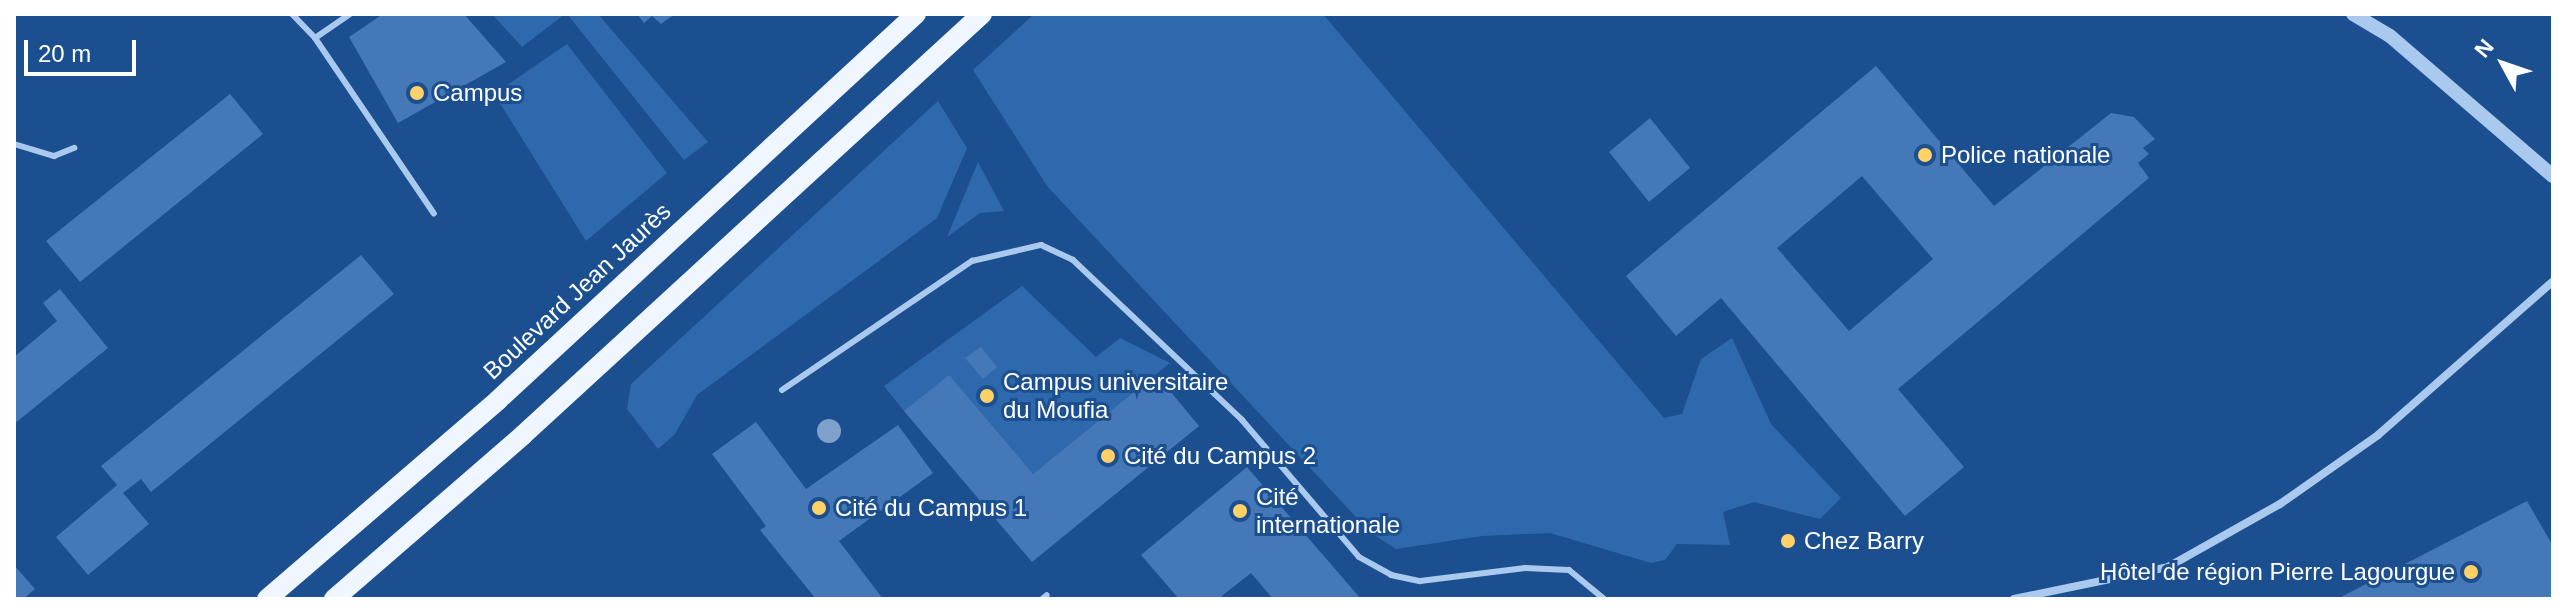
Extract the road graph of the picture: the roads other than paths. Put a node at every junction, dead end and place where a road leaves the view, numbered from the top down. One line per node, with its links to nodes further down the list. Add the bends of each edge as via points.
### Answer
1 (292, 14): 6 (lane)
2 (350, 14): 6 (lane)
3 (916, 14): 13 (main road, Boulevard Jean Jaurès, via 498,400)
4 (982, 14): 14 (main road, via 523,435)
5 (2353, 14): 9 (street, via 2390,36)
6 (315, 38): 10 (lane)
7 (14, 144): 8 (lane, via 54,156)
8 (74, 148)
9 (2553, 176)
10 (434, 214)
11 (2553, 281): 16 (street, via 2378,435 2280,504 2168,567)
12 (782, 390): 15 (lane, via 972,261 1041,245 1073,260 1242,420 1359,557 1391,575 1420,581 1525,568 1569,570)
13 (267, 599)
14 (334, 599)
15 (1604, 599)
16 (2014, 599)

